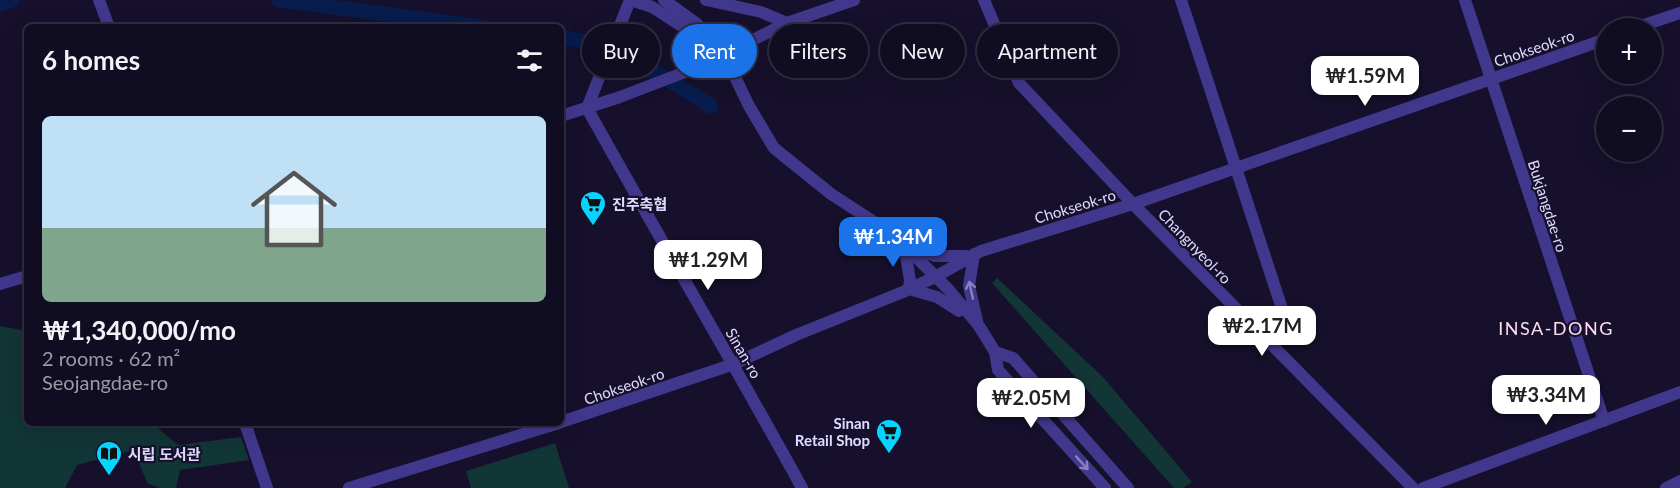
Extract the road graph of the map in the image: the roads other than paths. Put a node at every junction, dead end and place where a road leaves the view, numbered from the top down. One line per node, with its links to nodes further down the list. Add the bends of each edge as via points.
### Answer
1 (630, 0): 14 (street, via 652,7); 21 (street)
2 (664, 0): 15 (street)
3 (706, 0): 9 (street)
4 (854, 0): 12 (street)
5 (1182, 0): 23 (street)
6 (1465, 0): 20 (street, Bukjangdae-ro)
7 (986, 1): 24 (street, Changnyeol-ro, via 1019,83)
8 (100, 3): 13 (street)
9 (762, 6): 12 (street)
10 (1680, 13): 11 (street)
11 (1662, 19)
12 (787, 23): 16 (street)
13 (108, 24)
14 (680, 24)
15 (697, 24)
16 (757, 38)
17 (1596, 42): 20 (street, Chokseok-ro)
18 (672, 77): 21 (street)
19 (736, 78): 25 (street, via 774,148)
20 (1491, 79): 23 (street, Chokseok-ro); 36 (street, Bukjangdae-ro)
21 (587, 108): 22 (street); 34 (street, Sinan-ro)
22 (564, 115)
23 (1236, 168): 24 (street, Chokseok-ro); 32 (street)
24 (1133, 204): 26 (street, Chokseok-ro); 46 (street, Changnyeol-ro)
25 (904, 245): 26 (street, via 935,256); 28 (street); 30 (street)
26 (973, 255): 28 (street, Chokseok-ro); 31 (street, one-way to 26, via 969,286)
27 (24, 277): 29 (street)
28 (935, 277): 30 (street, Chokseok-ro); 31 (street)
29 (0, 284)
30 (909, 289): 31 (street, via 937,297); 34 (street, Chokseok-ro)
31 (979, 326): 33 (street)
32 (1288, 327)
33 (995, 352): 44 (street, one-way to 44, via 998,370); 45 (street, via 1013,358)
34 (734, 364): 37 (street, Chokseok-ro); 43 (street, Sinan-ro)
35 (1680, 392): 36 (street)
36 (1604, 421): 47 (street)
37 (564, 422)
38 (246, 426): 41 (street)
39 (550, 426): 42 (street, Chokseok-ro)
40 (1680, 481): 48 (street)
41 (267, 488)
42 (349, 488)
43 (802, 488)
44 (1105, 488)
45 (1128, 488)
46 (1413, 488)
47 (1422, 488)
48 (1666, 488)

